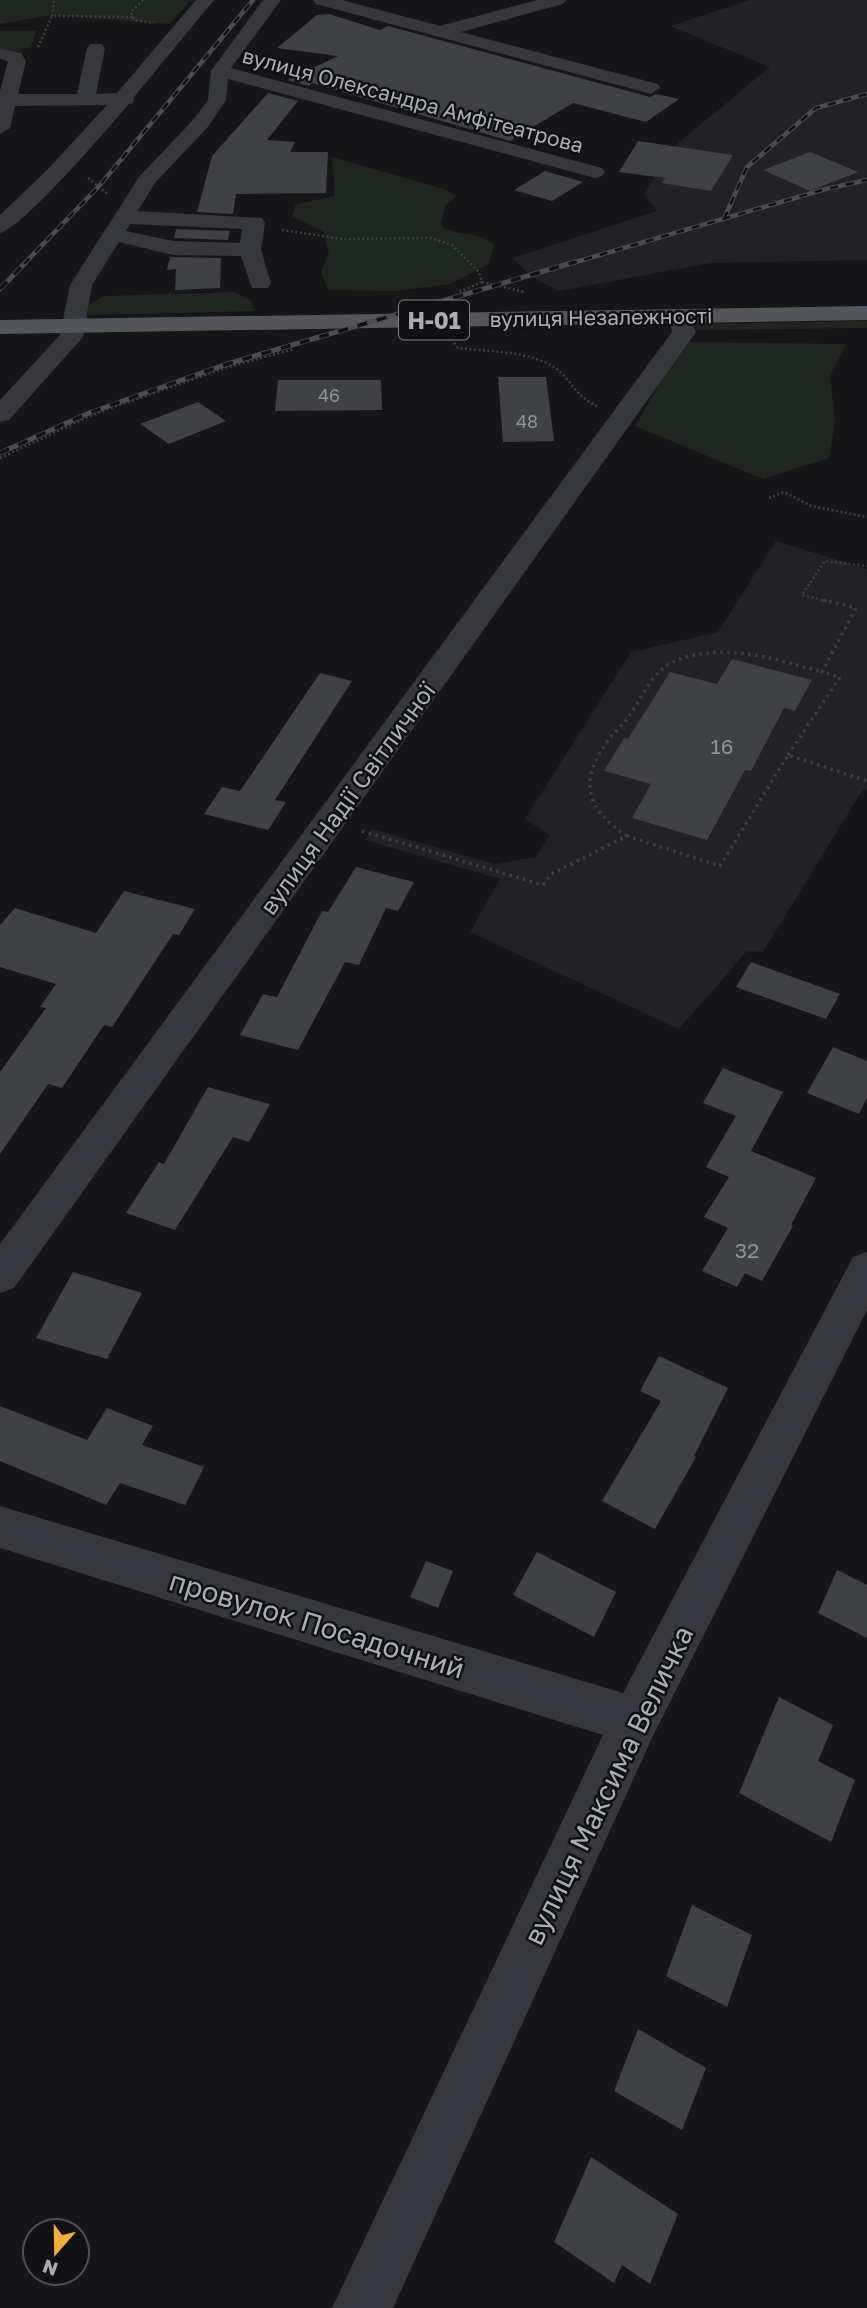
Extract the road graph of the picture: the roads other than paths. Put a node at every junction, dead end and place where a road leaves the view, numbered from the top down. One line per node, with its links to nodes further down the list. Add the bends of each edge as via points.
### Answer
1 (205, 0): 10 (street)
2 (272, 0): 8 (street)
3 (323, 0): 5 (street)
4 (557, 0): 5 (street)
5 (440, 31): 9 (street)
6 (96, 48): 12 (street)
7 (8, 56): 11 (street, via 17,61)
8 (220, 71): 14 (street, вулиця Олександра Амфітеатрова); 15 (street, via 217,100 146,181)
9 (651, 88)
10 (126, 99): 12 (street); 16 (street)
11 (4, 100): 12 (street); 13 (street)
12 (85, 100)
13 (0, 128)
14 (595, 172)
15 (118, 226): 17 (street, via 173,248); 17 (street, via 254,223); 21 (street, via 81,285)
16 (0, 227)
17 (250, 250): 18 (street)
18 (260, 284)
19 (867, 313): 20 (main road, вулиця Незалежності / Н-01)
20 (679, 316): 21 (main road, вулиця Незалежності / Н-01); 25 (street, вулиця Надії Світличної, via 684,332)
21 (74, 325): 22 (main road, вулиця Незалежності / Н-01); 23 (street, via 71,337)
22 (0, 327)
23 (0, 415)
24 (867, 1269): 27 (street, вулиця Максима Величка)
25 (0, 1276)
26 (0, 1527): 27 (street, провулок Посадочний)
27 (635, 1721): 28 (street, вулиця Максима Величка)
28 (362, 2308)

